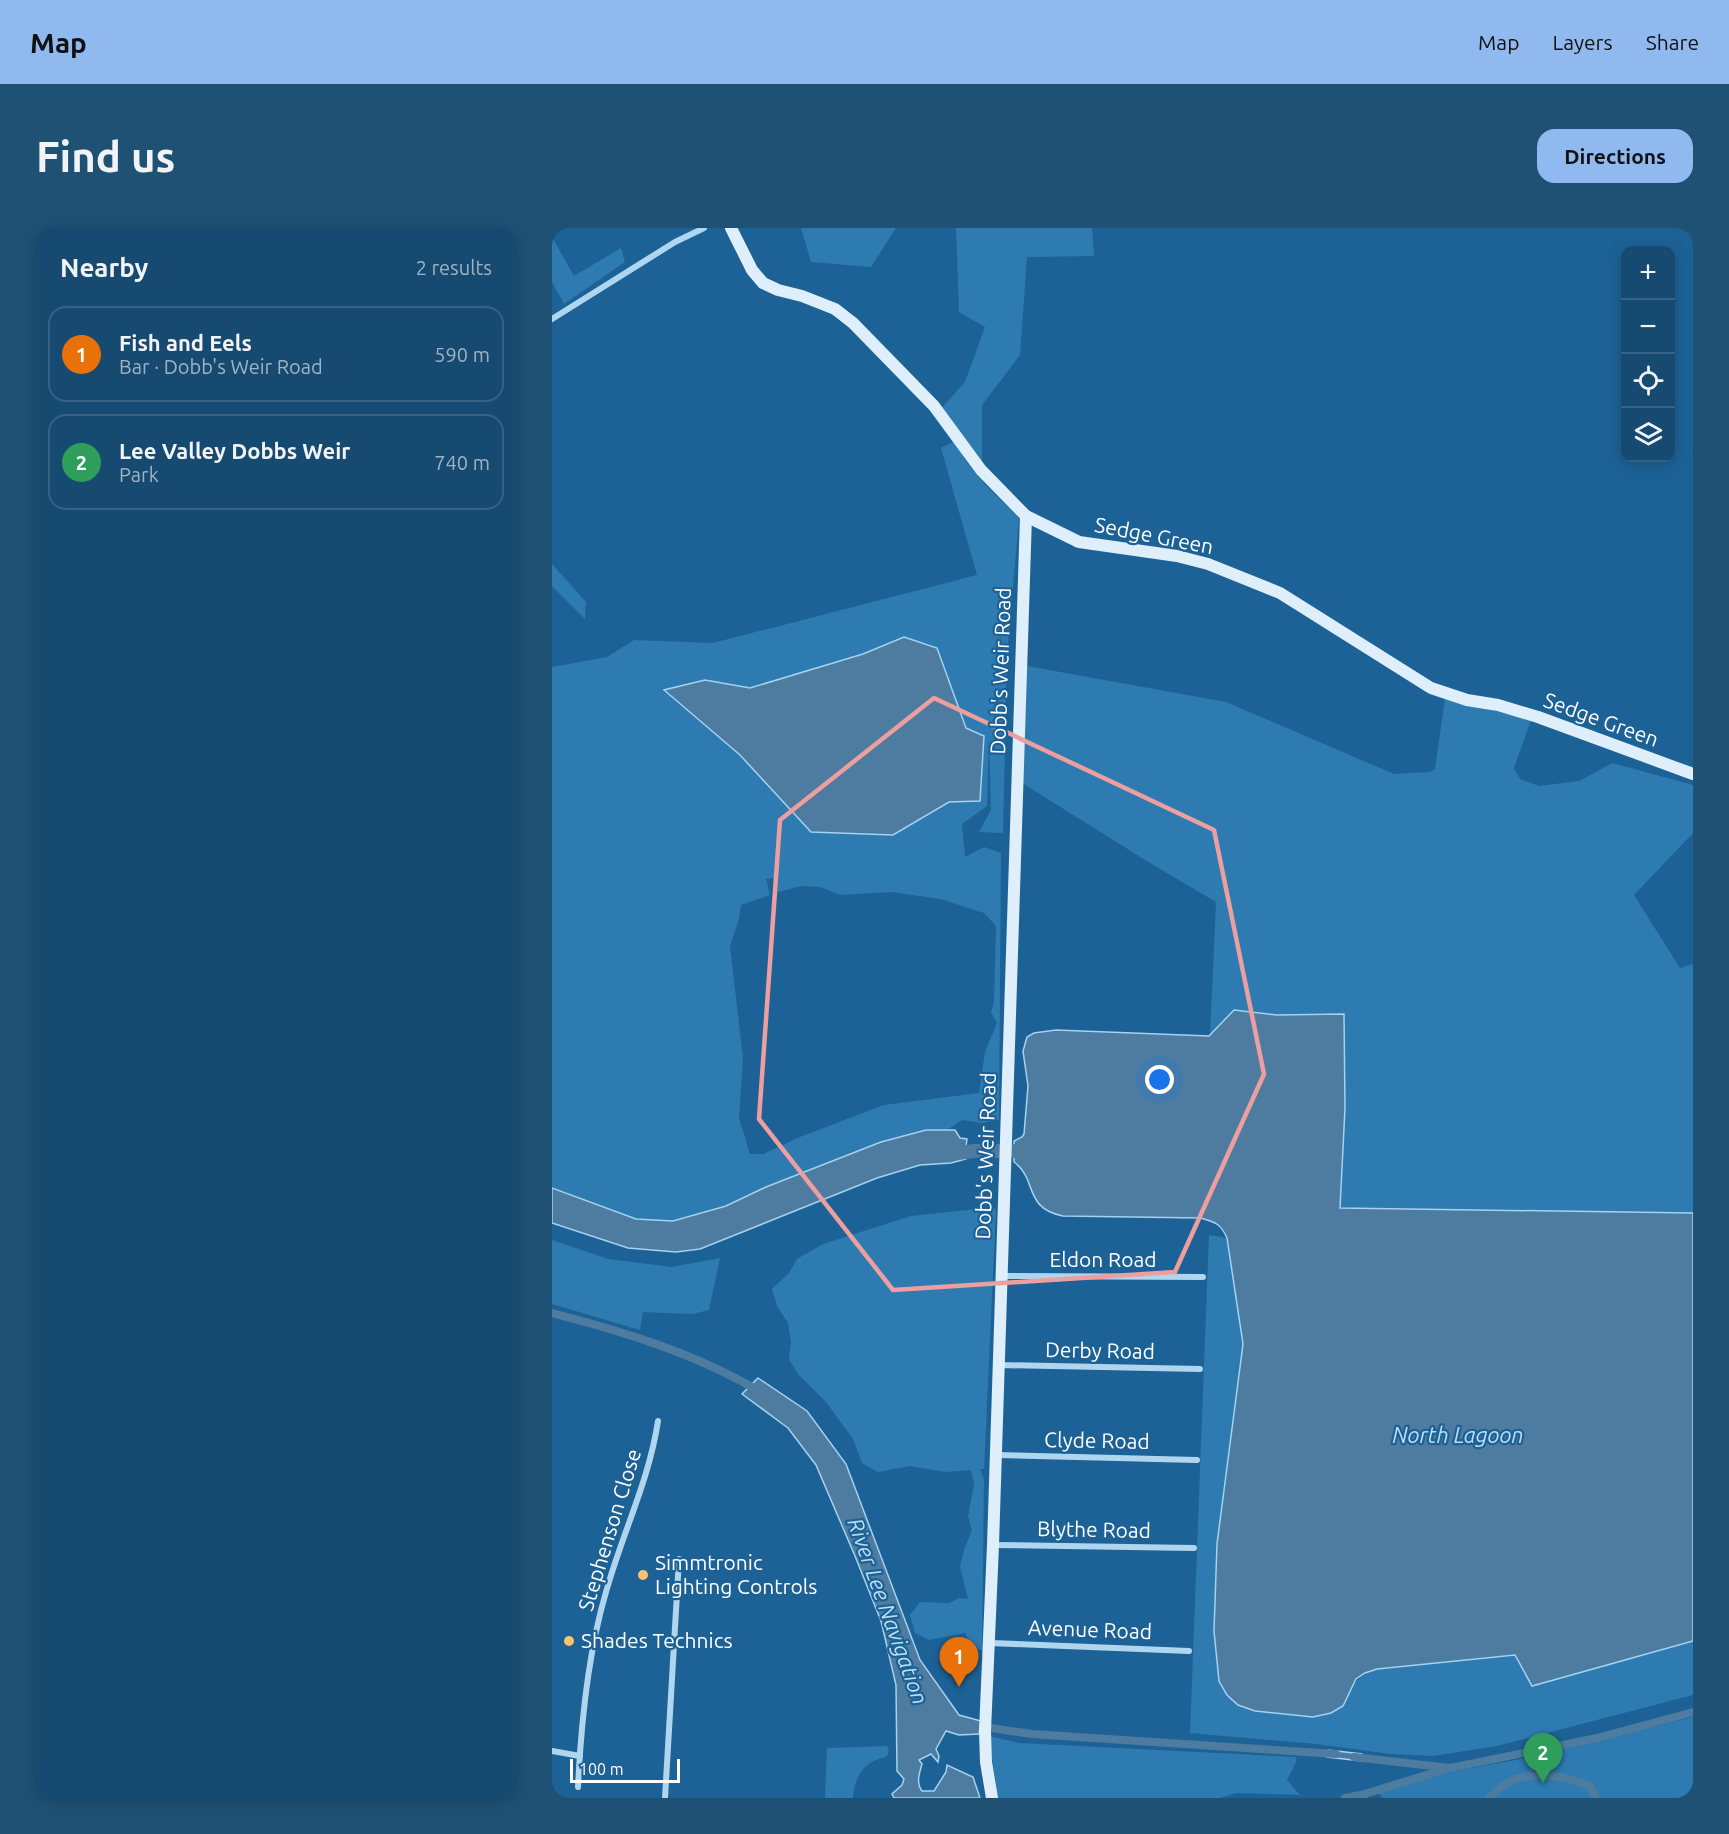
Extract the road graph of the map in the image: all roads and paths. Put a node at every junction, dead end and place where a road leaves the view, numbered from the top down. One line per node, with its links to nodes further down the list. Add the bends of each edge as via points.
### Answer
1 (704, 228): 3 (street)
2 (731, 228): 4 (street, Sedge Green, via 763,283 835,309 853,323 934,406 981,470)
3 (552, 319)
4 (1026, 516): 5 (street, Sedge Green, via 1080,542 1208,564 1280,593 1431,688 1538,717); 6 (street, Dobb's Weir Road)
5 (1693, 774)
6 (1002, 1276): 7 (street, Eldon Road); 8 (street, Dobb's Weir Road)
7 (1203, 1277)
8 (999, 1365): 9 (street, Derby Road); 11 (street, Dobb's Weir Road)
9 (1200, 1369)
10 (658, 1421): 19 (street, Stephenson Close, via 648,1469 604,1598)
11 (996, 1455): 12 (street, Clyde Road); 13 (street, Dobb's Weir Road)
12 (1197, 1460)
13 (993, 1545): 14 (street, Blythe Road); 16 (street, Dobb's Weir Road)
14 (1194, 1548)
15 (679, 1558): 21 (street)
16 (990, 1643): 17 (street, Avenue Road); 22 (street, Dobb's Weir Road, via 985,1734)
17 (1189, 1651)
18 (552, 1751): 19 (street)
19 (580, 1756): 20 (street, Stephenson Close)
20 (578, 1787)
21 (665, 1798)
22 (992, 1798)

